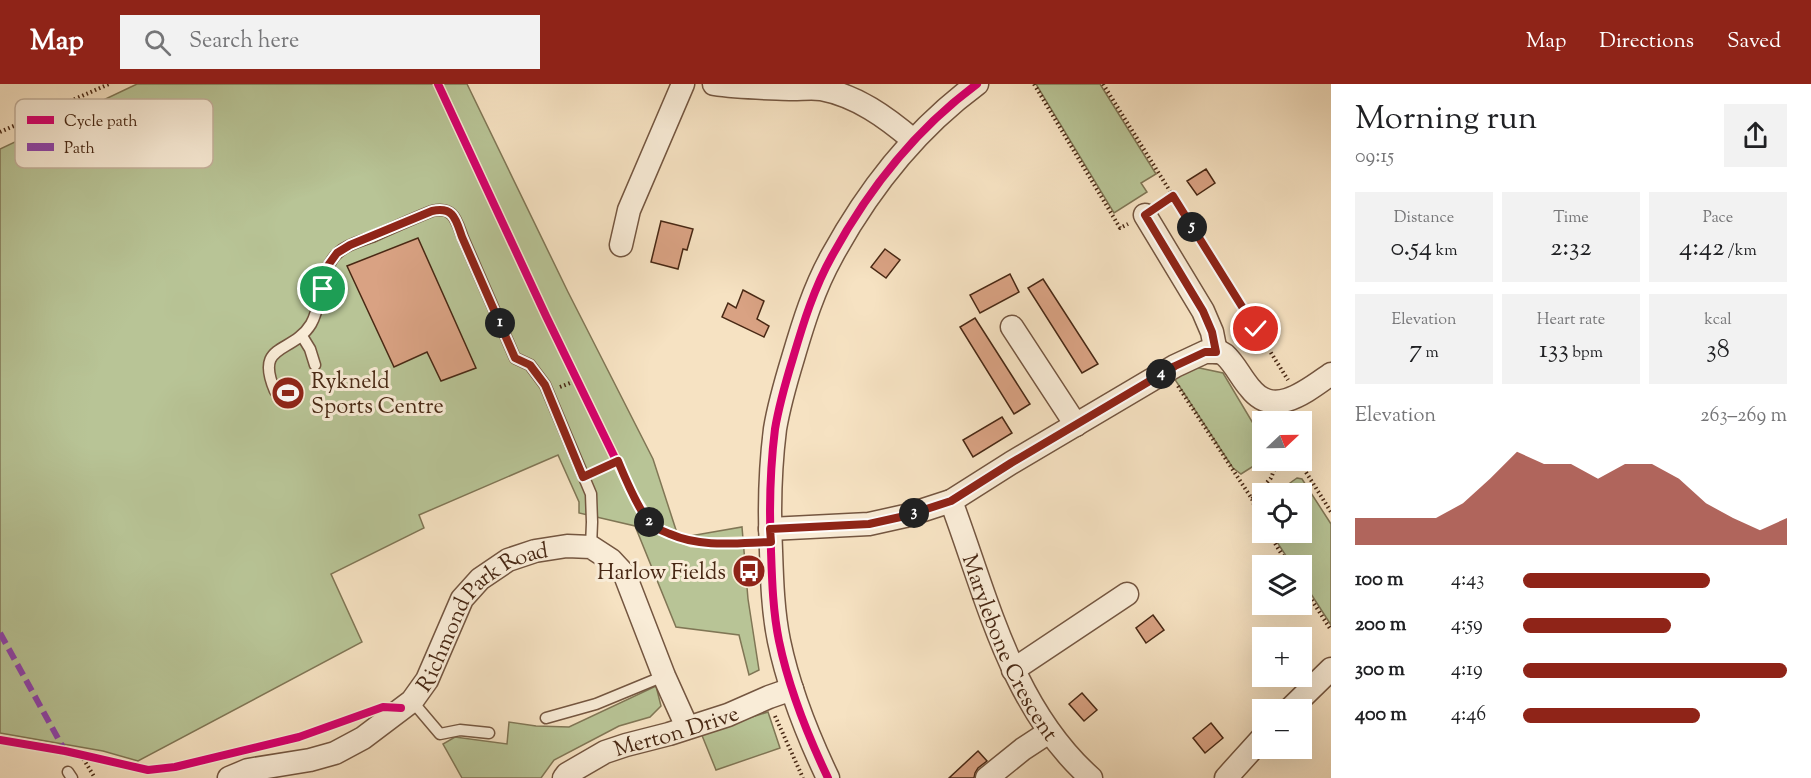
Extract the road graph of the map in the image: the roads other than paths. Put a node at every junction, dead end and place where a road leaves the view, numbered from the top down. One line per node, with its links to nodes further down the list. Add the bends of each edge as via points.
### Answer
1 (683, 84): 7 (street, via 629,210)
2 (714, 84): 4 (street)
3 (977, 84): 5 (street)
4 (754, 86): 5 (street, via 819,89 856,100)
5 (913, 140): 16 (street, via 846,232 813,299 785,384 776,427)
6 (1145, 215): 10 (street, via 1203,311)
7 (621, 245)
8 (1012, 327): 14 (street)
9 (302, 336): 11 (lane); 13 (lane, via 279,349 267,366); 17 (lane, via 312,323 329,264 337,253 432,211 448,211 456,218 515,358 530,365 545,385 591,494)
10 (1216, 352): 12 (street, via 1229,358 1251,390 1265,402 1298,396); 14 (street, via 1201,353 1168,370)
11 (315, 365)
12 (1331, 374)
13 (275, 391)
14 (1076, 425): 15 (street)
15 (951, 501): 16 (street, via 869,524); 20 (street, Marylebone Crescent)
16 (770, 529): 22 (street, via 773,594)
17 (591, 547): 21 (street, Richmond Park Road, via 625,575); 24 (street, Richmond Park Road, via 535,551 508,560 480,579 462,599 427,680)
18 (1127, 594): 20 (street)
19 (1331, 669): 23 (street)
20 (1013, 670): 27 (street, Marylebone Crescent)
21 (664, 676): 25 (lane, via 596,704); 26 (street, Richmond Park Road)
22 (792, 689): 26 (street, Merton Drive); 33 (street)
23 (1300, 699)
24 (412, 700): 28 (lane, via 440,734 460,730); 30 (street, Richmond Park Road, via 363,738 335,753)
25 (546, 718)
26 (687, 728): 32 (street, Merton Drive, via 605,753)
27 (1049, 732): 34 (street); 35 (street, Marylebone Crescent)
28 (489, 733)
29 (1252, 748): 36 (street)
30 (255, 773): 31 (street, Richmond Park Road)
31 (230, 778)
32 (564, 778)
33 (828, 778)
34 (987, 778)
35 (1091, 778)
36 (1226, 778)

